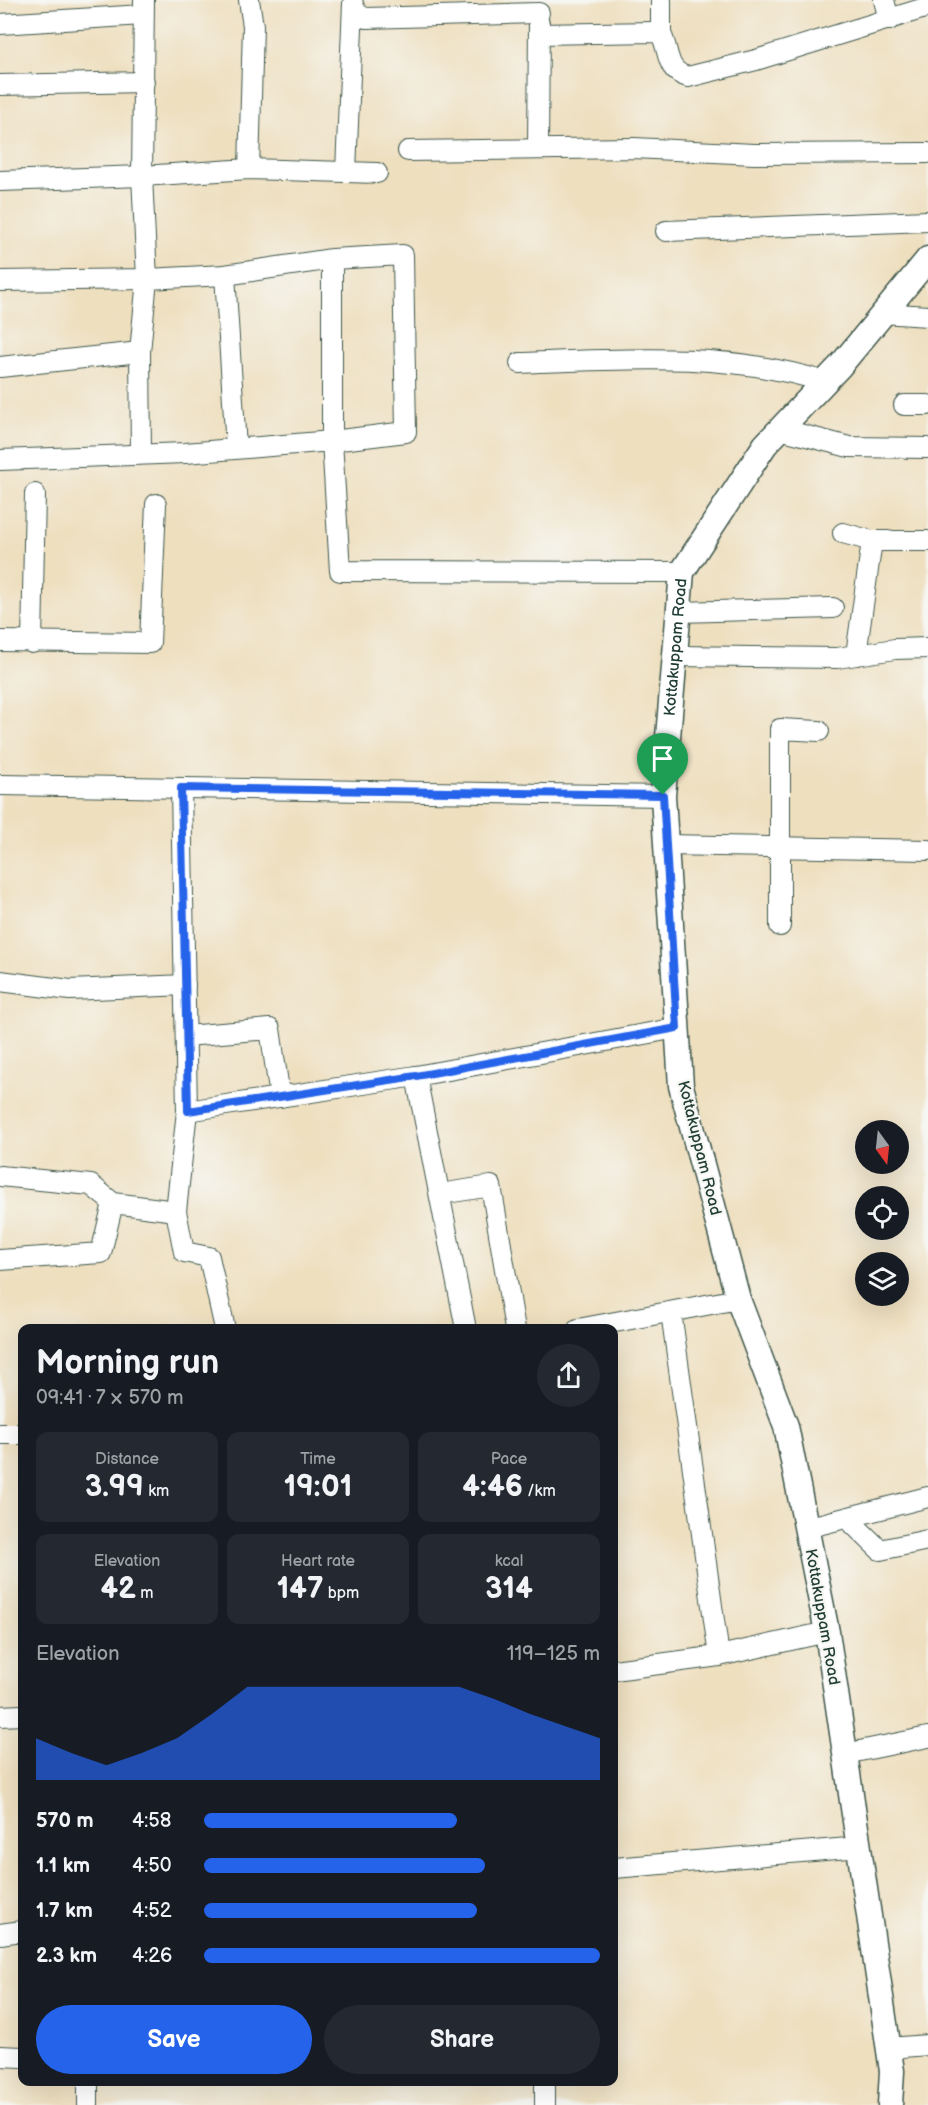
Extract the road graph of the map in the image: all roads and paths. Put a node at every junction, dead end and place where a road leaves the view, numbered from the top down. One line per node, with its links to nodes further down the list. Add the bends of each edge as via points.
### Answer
1 (249, 0): 17 (street, via 253,26)
2 (661, 0): 11 (street)
3 (884, 0): 8 (street)
4 (354, 5): 5 (street, via 359,15 366,18); 18 (street)
5 (539, 7): 10 (street)
6 (928, 7): 8 (street)
7 (144, 8): 9 (street); 12 (street)
8 (889, 20): 11 (street, via 688,77 671,67)
9 (0, 24)
10 (538, 34): 11 (street); 14 (street)
11 (661, 34)
12 (144, 82): 13 (street); 20 (street)
13 (0, 85)
14 (538, 149): 15 (street); 16 (street)
15 (408, 152)
16 (928, 153)
17 (249, 169): 18 (street); 20 (street)
18 (346, 171): 19 (street)
19 (377, 173)
20 (142, 176): 21 (street); 27 (street)
21 (0, 181)
22 (928, 221): 23 (street)
23 (666, 231)
24 (928, 258): 29 (street, Kottakuppam Road)
25 (332, 259): 26 (street); 38 (street); 38 (street, via 403,255 406,432)
26 (225, 275): 27 (street); 39 (street)
27 (147, 279): 28 (street); 31 (street)
28 (0, 281)
29 (882, 313): 30 (street); 34 (street, Kottakuppam Road)
30 (928, 316)
31 (140, 352): 33 (street); 41 (street)
32 (520, 363): 34 (street, via 690,361 795,373)
33 (0, 367)
34 (825, 382): 37 (street, Kottakuppam Road)
35 (904, 405): 36 (street)
36 (928, 405)
37 (780, 429): 40 (street, via 849,447); 48 (street, Kottakuppam Road, via 765,445)
38 (332, 441): 39 (street); 48 (street, via 340,571)
39 (236, 448): 41 (street)
40 (928, 448)
41 (141, 454): 42 (street)
42 (0, 460)
43 (35, 494): 52 (street)
44 (156, 504): 52 (street, via 150,643)
45 (843, 533): 46 (street)
46 (872, 541): 47 (street); 54 (street)
47 (928, 541)
48 (682, 572): 50 (street, Kottakuppam Road)
49 (833, 608): 50 (street)
50 (679, 612): 55 (street, Kottakuppam Road)
51 (0, 641): 52 (street)
52 (32, 643)
53 (928, 648): 54 (street)
54 (856, 655): 55 (street)
55 (675, 656): 59 (street, Kottakuppam Road)
56 (819, 731): 61 (street, via 780,729)
57 (0, 785): 58 (street)
58 (181, 788): 59 (street); 65 (street)
59 (663, 795): 60 (street, Kottakuppam Road)
60 (666, 845): 61 (street); 66 (street, Kottakuppam Road)
61 (781, 847): 62 (street); 63 (street)
62 (928, 850)
63 (780, 926)
64 (0, 981): 65 (street, via 70,990)
65 (185, 985): 67 (street)
66 (677, 1028): 68 (street); 76 (street, Kottakuppam Road, via 681,1086)
67 (186, 1036): 69 (street, via 270,1029); 70 (street)
68 (416, 1076): 69 (street); 72 (street)
69 (280, 1097): 70 (street)
70 (188, 1111): 74 (street)
71 (0, 1176): 73 (street, via 91,1185)
72 (440, 1194): 79 (street); 80 (street, via 491,1186)
73 (113, 1203): 74 (street); 75 (street, via 101,1252)
74 (176, 1211): 78 (street, via 184,1252 209,1257)
75 (0, 1260)
76 (738, 1299): 77 (street); 86 (street, Kottakuppam Road, via 786,1426)
77 (671, 1312): 81 (street); 89 (street)
78 (224, 1324)
79 (465, 1324)
80 (514, 1324)
81 (605, 1324)
82 (0, 1434): 83 (street)
83 (18, 1434)
84 (928, 1497): 85 (street)
85 (847, 1518): 86 (street); 87 (street, via 880,1550)
86 (806, 1528): 88 (street, Kottakuppam Road)
87 (928, 1540)
88 (826, 1632): 89 (street); 94 (street, Kottakuppam Road)
89 (719, 1656): 90 (street)
90 (618, 1669)
91 (18, 1715): 92 (street)
92 (0, 1716)
93 (928, 1737): 94 (street)
94 (845, 1754): 95 (street, Kottakuppam Road)
95 (860, 1847): 96 (street); 100 (street, Kottakuppam Road)
96 (618, 1868)
97 (18, 1932): 98 (street)
98 (0, 1934)
99 (928, 2045): 100 (street)
100 (889, 2048): 107 (street, Kottakuppam Road)
101 (0, 2056): 102 (street)
102 (18, 2058)
103 (88, 2086): 105 (street)
104 (545, 2086): 106 (street)
105 (88, 2105)
106 (544, 2105)
107 (890, 2105)

